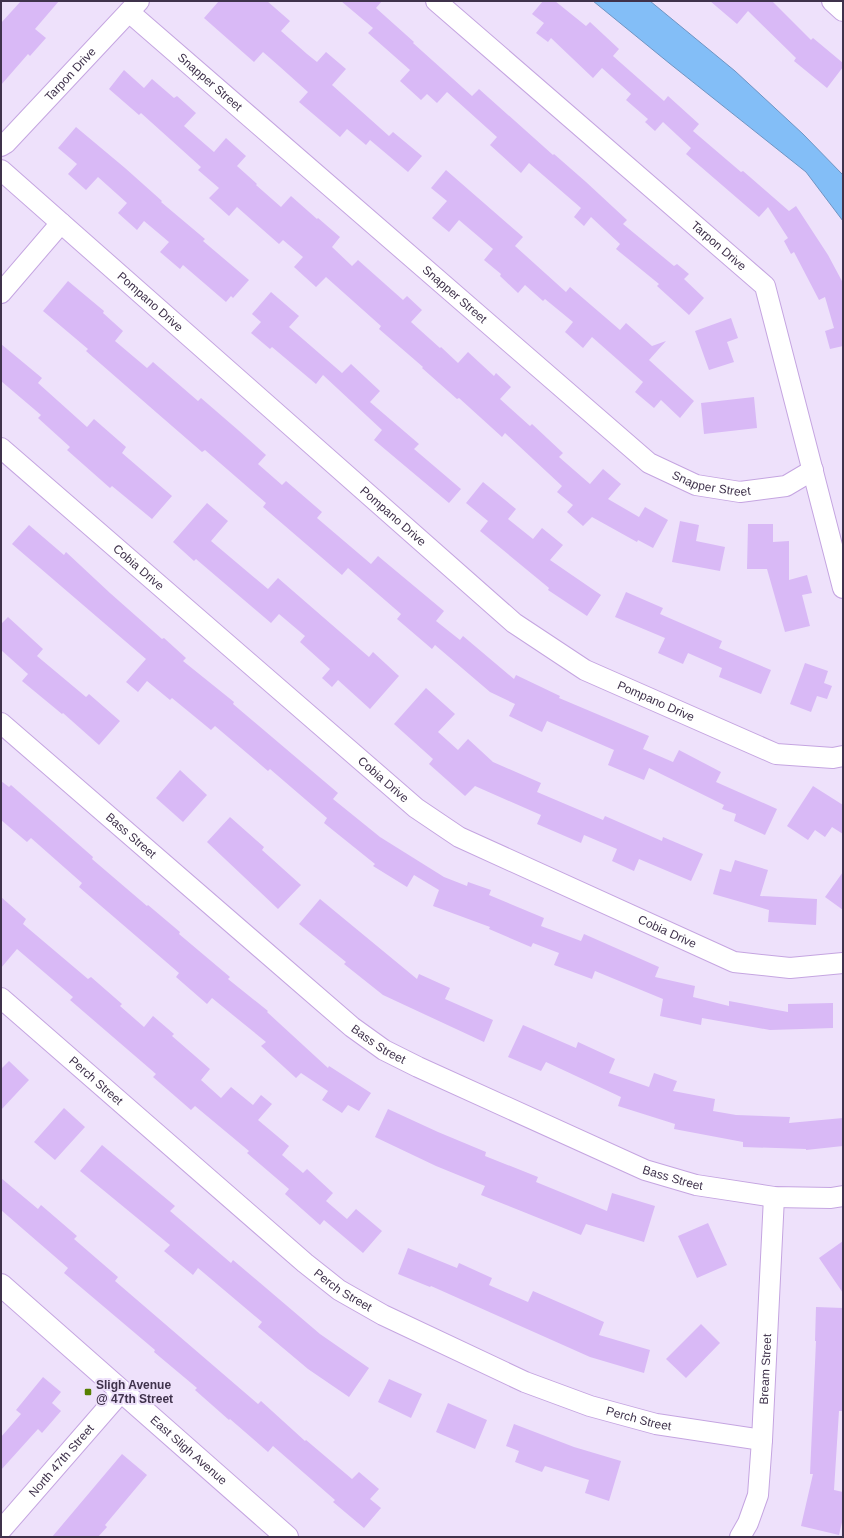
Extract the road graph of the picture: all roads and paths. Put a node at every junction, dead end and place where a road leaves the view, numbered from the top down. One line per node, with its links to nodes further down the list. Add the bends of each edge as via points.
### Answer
1 (436, 1): 10 (street, Tarpon Drive, via 765,286)
2 (832, 1): 4 (street)
3 (134, 7): 5 (street, Tarpon Drive); 10 (street, Snapper Street, via 649,463 696,485 740,492 786,486)
4 (843, 11)
5 (1, 146)
6 (1, 170): 7 (street, Pompano Drive)
7 (61, 222): 8 (street); 13 (street, Pompano Drive, via 514,623 585,670 776,754 833,758)
8 (1, 293)
9 (1, 448): 14 (street, Cobia Drive, via 416,808 459,837 734,962 790,968)
10 (812, 470): 11 (street, Tarpon Drive)
11 (843, 588)
12 (1, 723): 17 (street, Bass Street, via 352,1027 384,1050 645,1170 696,1185)
13 (843, 756)
14 (843, 963)
15 (1, 998): 20 (street, Perch Street, via 339,1290 383,1315 525,1382 590,1406 656,1424)
16 (843, 1196): 17 (street, Bass Street)
17 (774, 1197): 20 (street, Bream Street)
18 (1, 1285): 19 (street, East Sligh Avenue)
19 (122, 1391): 21 (street, North 47th Street); 22 (street, East Sligh Avenue)
20 (762, 1440): 23 (street, Bream Street, via 758,1495)
21 (1, 1530)
22 (286, 1537)
23 (740, 1537)

